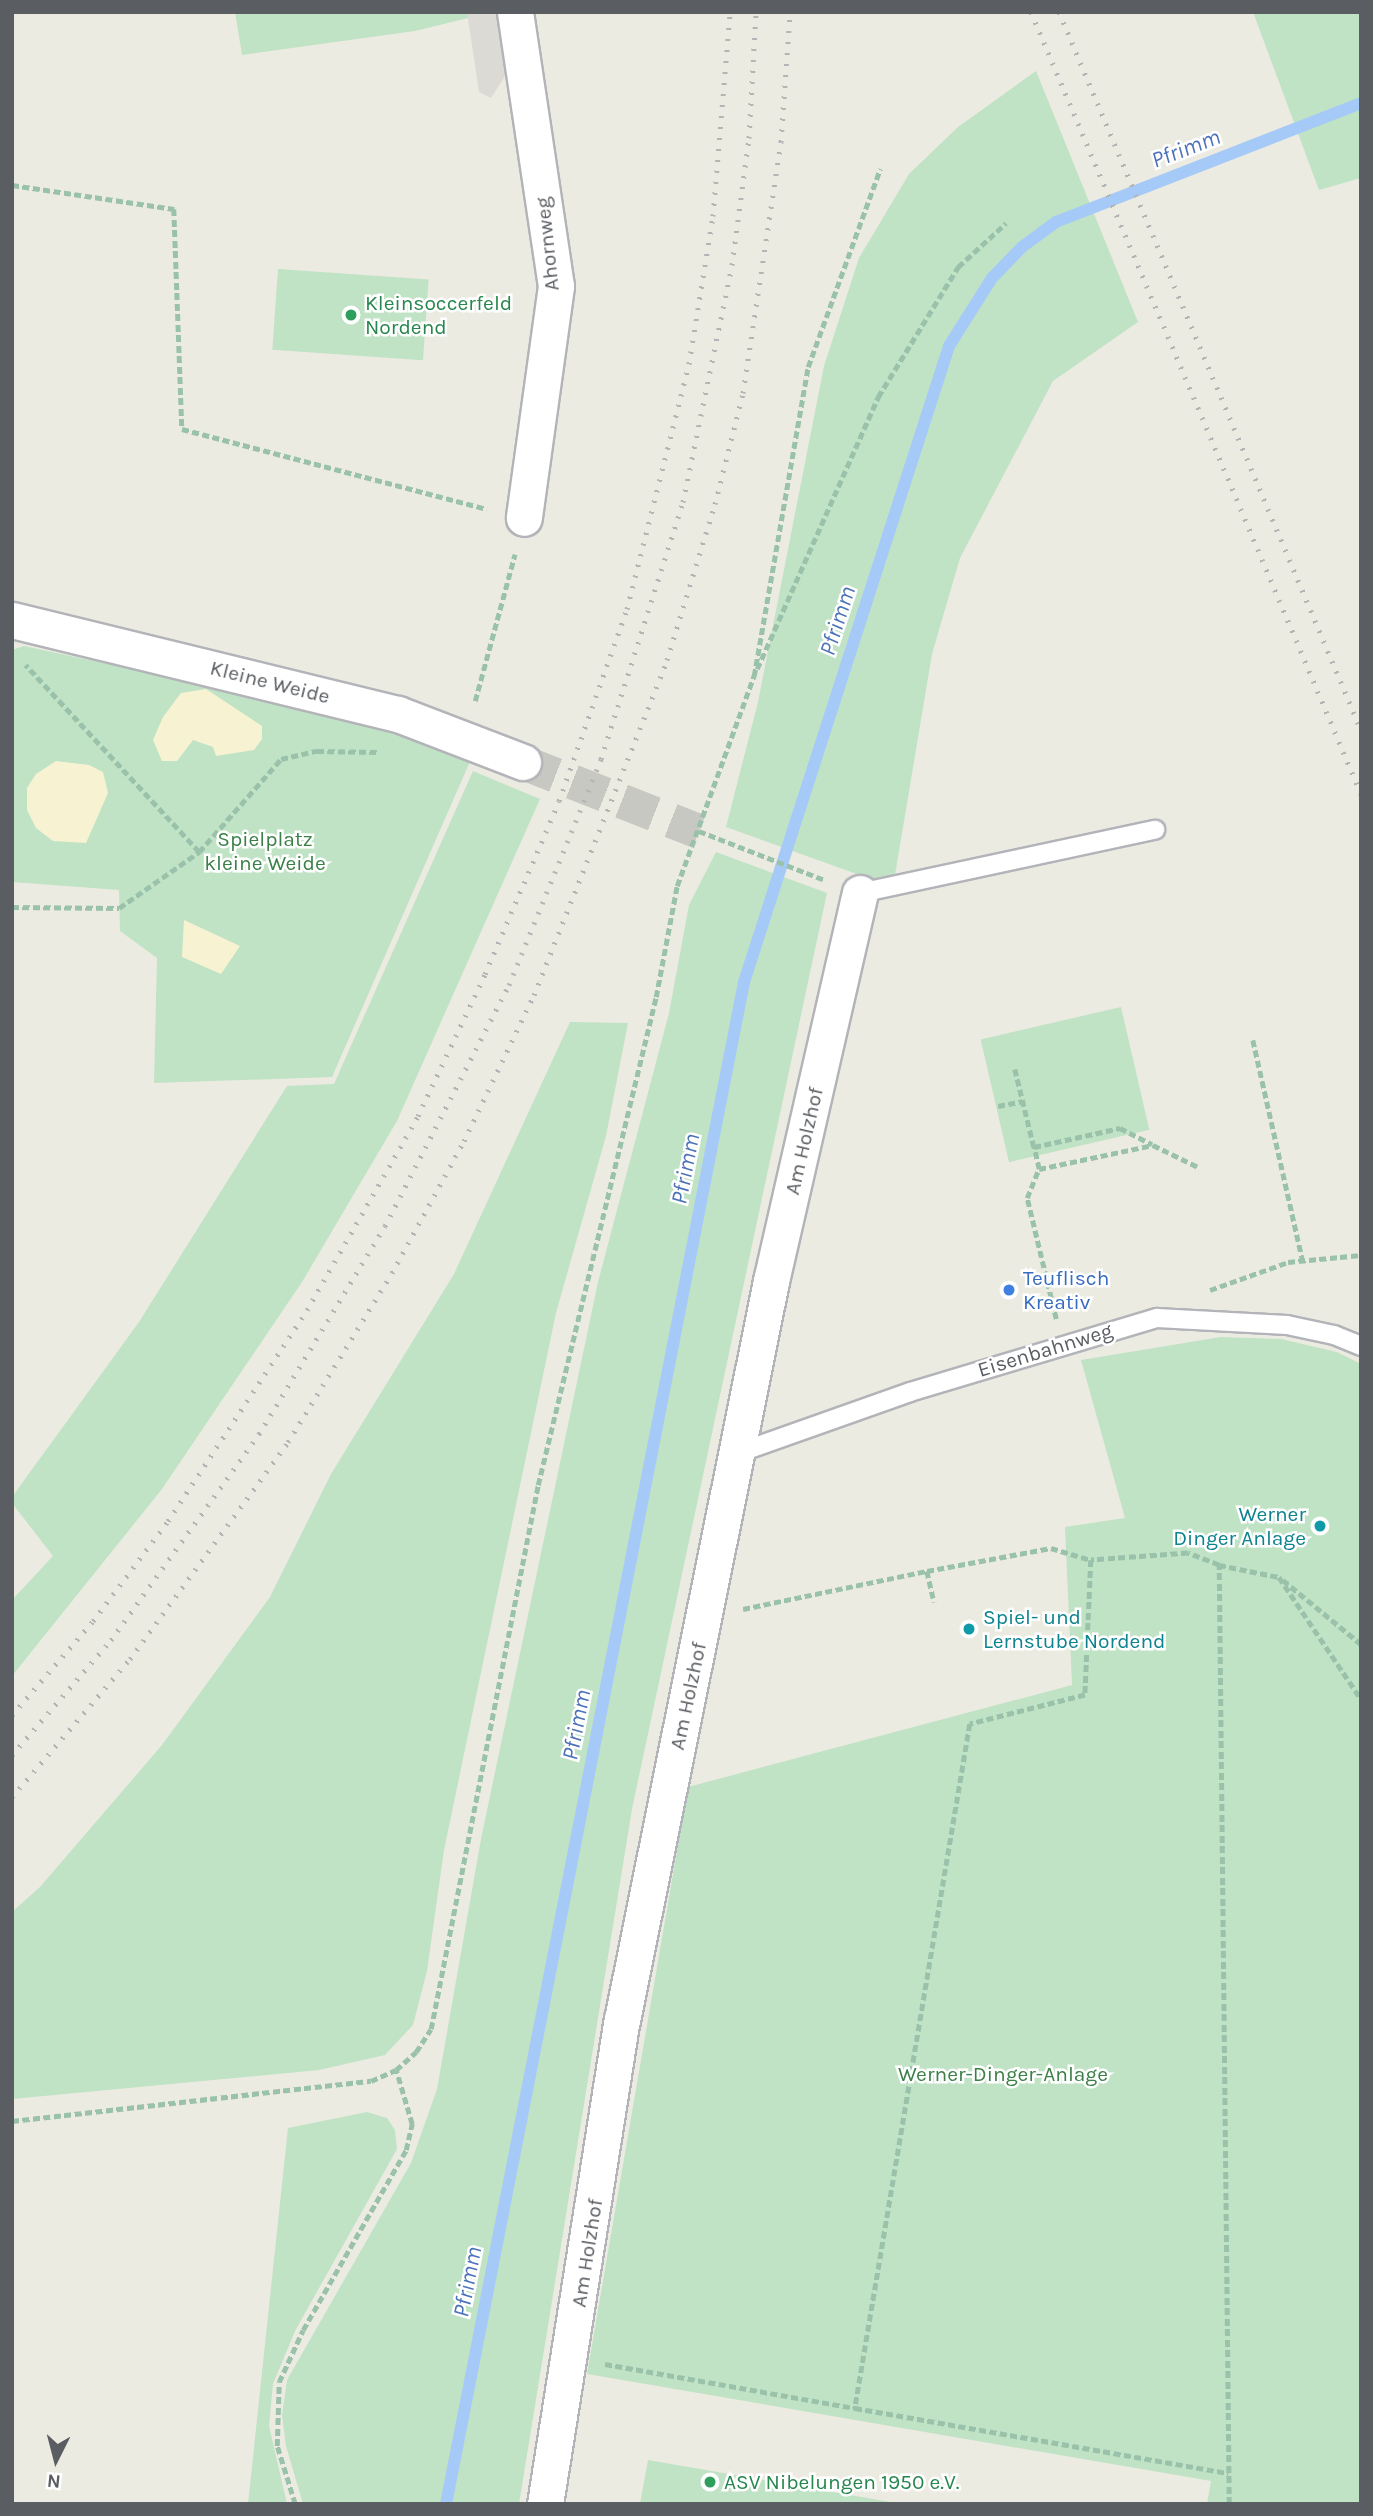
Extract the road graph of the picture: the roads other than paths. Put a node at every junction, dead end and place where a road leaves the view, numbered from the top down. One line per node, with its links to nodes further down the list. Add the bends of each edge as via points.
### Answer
1 (515, 12): 2 (street, Ahornweg, via 556,286)
2 (524, 518)
3 (12, 620): 4 (street, Kleine Weide, via 398,714)
4 (523, 762)
5 (1155, 830): 6 (lane)
6 (860, 893): 8 (street, Am Holzhof, via 771,1281)
7 (1361, 1346): 8 (lane, Eisenbahnweg, via 1287,1325 1157,1318 1062,1343)
8 (738, 1453): 9 (street, Am Holzhof, via 622,2020)
9 (545, 2504)

